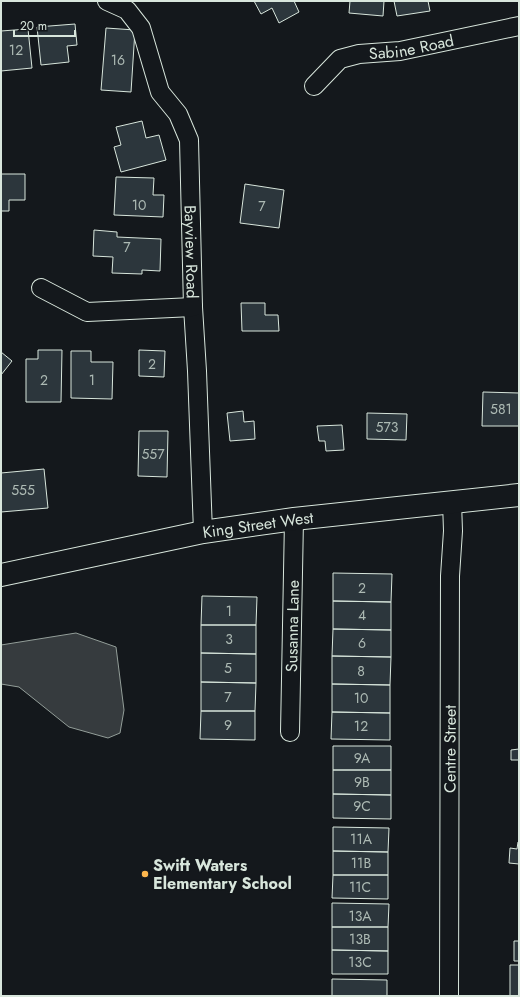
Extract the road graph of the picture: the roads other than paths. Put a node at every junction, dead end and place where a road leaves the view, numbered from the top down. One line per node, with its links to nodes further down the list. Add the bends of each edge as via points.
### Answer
1 (107, 1): 5 (street, Bayview Road, via 127,10 141,28 160,92 178,114 188,140)
2 (519, 26): 3 (street, Sabine Road, via 400,51 359,54 340,59)
3 (314, 86)
4 (41, 288): 5 (street, via 87,312)
5 (193, 308): 9 (street, Bayview Road)
6 (519, 495): 7 (main road, King Street West)
7 (452, 502): 8 (main road, King Street West); 12 (street, Centre Street)
8 (294, 519): 9 (main road, King Street West); 11 (street, Susanna Lane)
9 (203, 532): 10 (main road, King Street West)
10 (1, 575)
11 (290, 732)
12 (449, 996)

